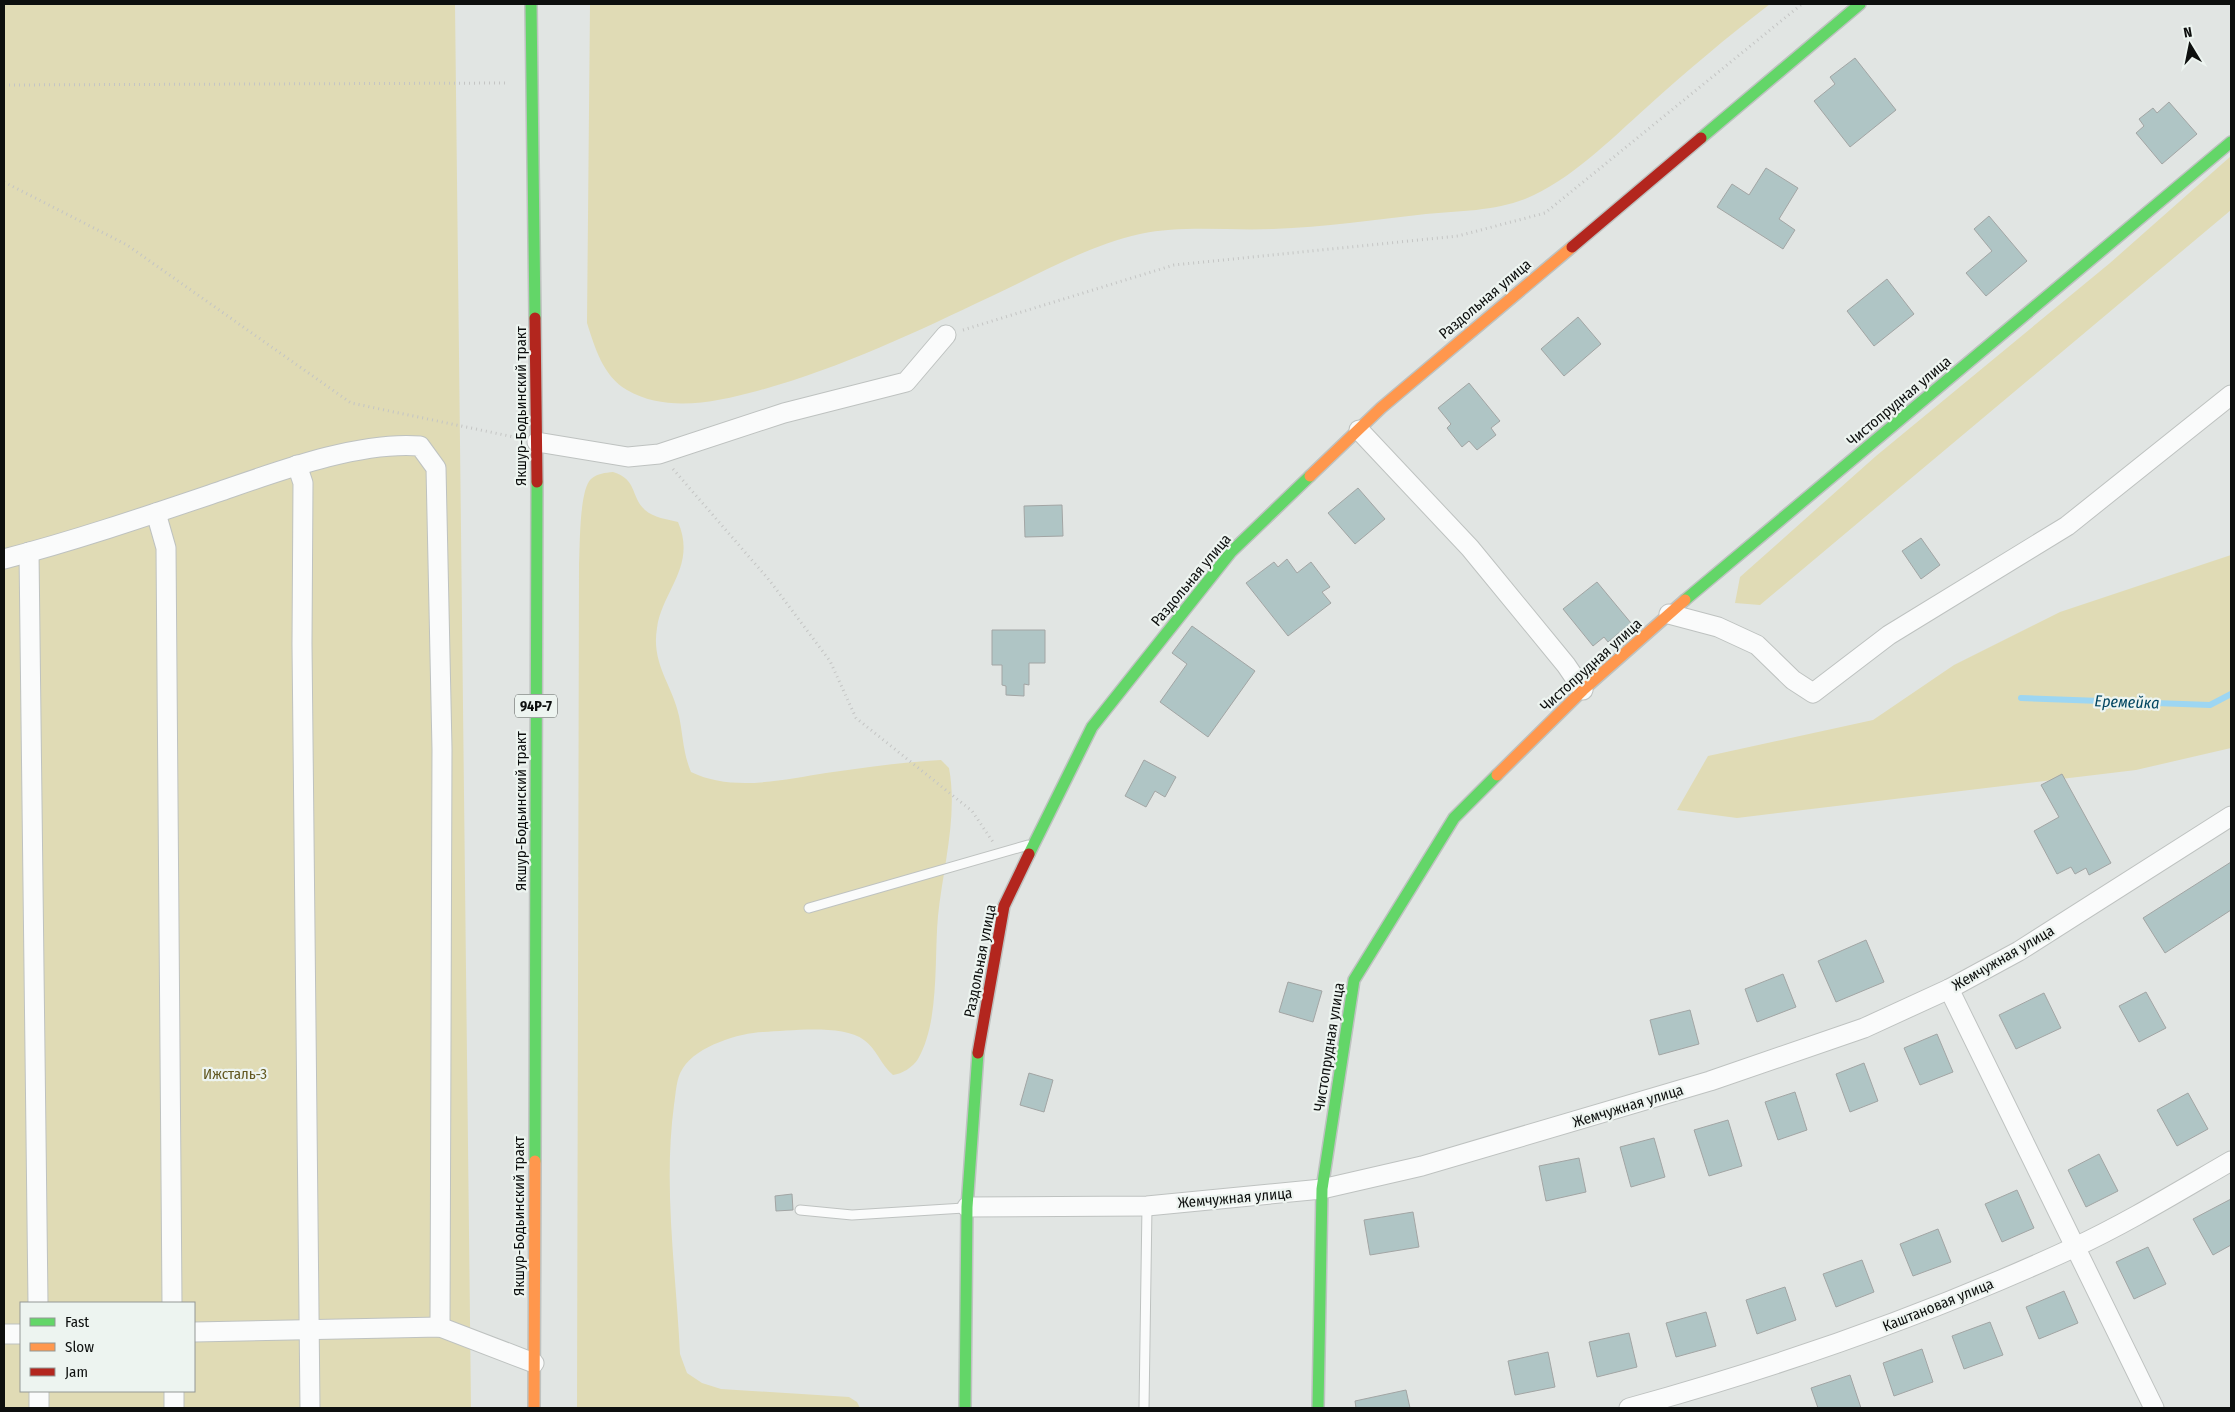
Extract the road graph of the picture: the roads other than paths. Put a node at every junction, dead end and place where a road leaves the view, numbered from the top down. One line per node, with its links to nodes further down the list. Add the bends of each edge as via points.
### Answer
1 (531, 4): 7 (street, Якшур-Бодьинский тракт / 94Р-7)
2 (1860, 4): 6 (street, Раздольная улица, via 1554,260)
3 (2231, 142): 12 (street, Чистопрудная улица)
4 (946, 335): 7 (street, via 906,382 784,413 659,454 628,457)
5 (2231, 395): 12 (street, via 2067,526 1889,635 1813,693 1793,680 1757,645 1718,627)
6 (1359, 430): 13 (street, via 1470,548); 15 (street, Раздольная улица, via 1231,552 1092,727)
7 (537, 442): 31 (street, Якшур-Бодьинский тракт / 94Р-7)
8 (297, 465): 9 (street); 26 (street, via 394,444 420,446 436,468 442,749); 27 (street, via 303,483)
9 (156, 513): 10 (street); 25 (street, via 166,548)
10 (29, 552): 11 (street); 24 (street)
11 (4, 559)
12 (1669, 614): 13 (street, Чистопрудная улица)
13 (1583, 690): 19 (street, Чистопрудная улица, via 1454,818 1354,980)
14 (2231, 816): 17 (street, Жемчужная улица, via 2019,951)
15 (1036, 842): 16 (lane); 21 (street, Раздольная улица, via 1004,906 978,1053)
16 (809, 908)
17 (1949, 989): 19 (street, Жемчужная улица, via 1864,1028 1710,1081 1422,1166); 23 (street)
18 (2231, 1161): 23 (street, Каштановая улица)
19 (1322, 1189): 20 (street, Жемчужная улица); 40 (street, Чистопрудная улица)
20 (1147, 1206): 21 (street, Жемчужная улица); 39 (lane)
21 (967, 1207): 22 (lane, via 852,1215); 38 (street, Раздольная улица)
22 (800, 1210)
23 (2074, 1248): 41 (street, Каштановая улица, via 1880,1329 1729,1380); 42 (street)
24 (38, 1302)
25 (172, 1302)
26 (440, 1327): 27 (street); 31 (street)
27 (308, 1331): 28 (street); 36 (street)
28 (195, 1332)
29 (4, 1334): 30 (street)
30 (20, 1334)
31 (534, 1363): 37 (street, Якшур-Бодьинский тракт / 94Р-7)
32 (39, 1392): 34 (street)
33 (174, 1392): 35 (street)
34 (40, 1408)
35 (174, 1408)
36 (310, 1408)
37 (534, 1408)
38 (965, 1408)
39 (1144, 1408)
40 (1318, 1408)
41 (1629, 1408)
42 (2154, 1408)

